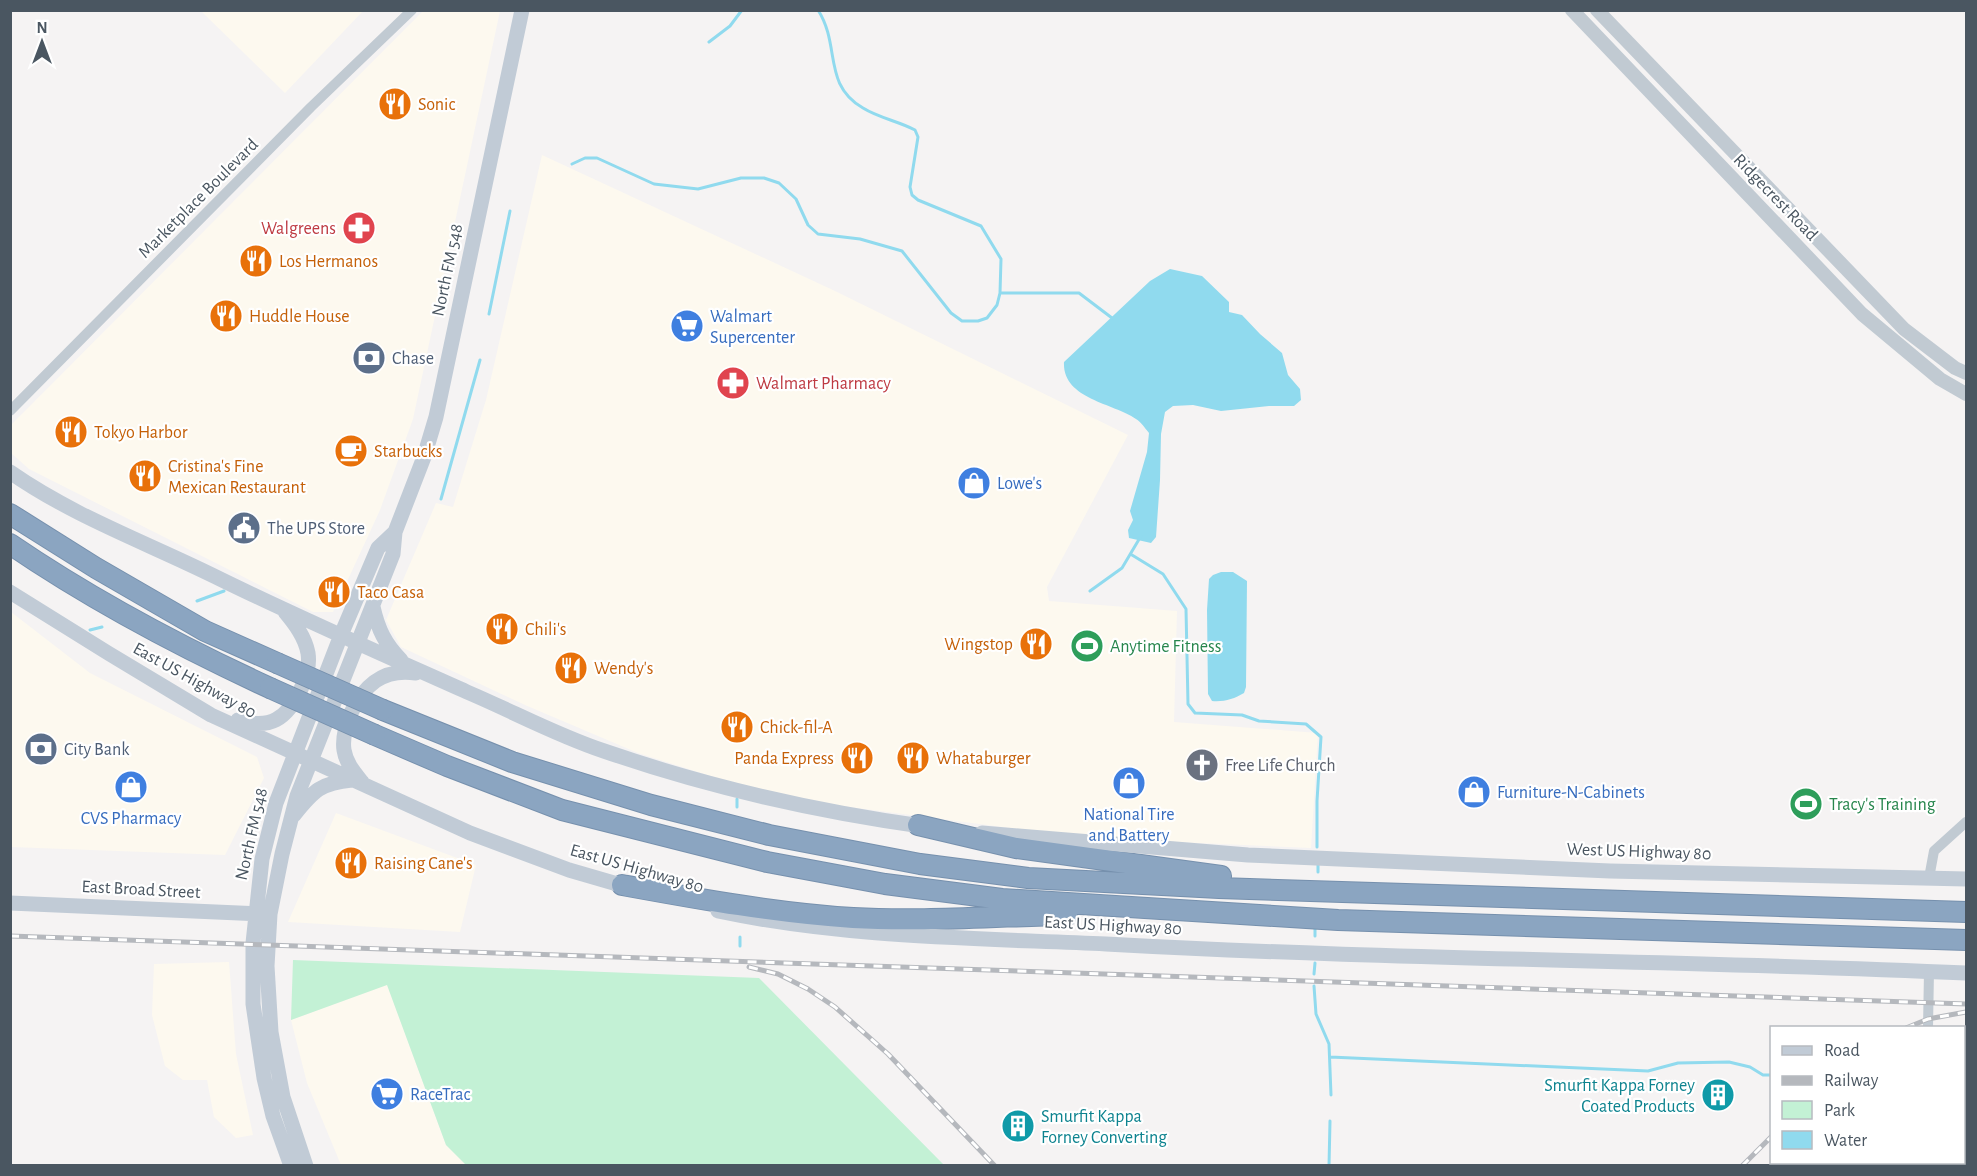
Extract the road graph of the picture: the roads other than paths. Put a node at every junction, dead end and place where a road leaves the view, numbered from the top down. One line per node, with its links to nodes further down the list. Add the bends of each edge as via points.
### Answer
1 (412, 10): 7 (street, Marketplace Boulevard)
2 (522, 10): 10 (main road, North FM 548, via 436,417)
3 (1572, 10): 6 (street, Ridgecrest Road, via 1862,314 1940,379)
4 (1597, 10): 5 (street, Ridgecrest Road, via 1905,329)
5 (1966, 373)
6 (1966, 394)
7 (10, 411)
8 (10, 472): 14 (main road, via 64,506)
9 (10, 514): 29 (highway, bridge, via 205,631 512,762 651,805 768,836 920,864 1028,878)
10 (395, 532): 13 (main road, North FM 548, via 393,554); 15 (main road, North FM 548, via 378,548)
11 (10, 544): 31 (highway, bridge, via 215,663 447,766 562,810 756,860 885,884 1002,899)
12 (10, 592): 19 (main road, East US Highway 80)
13 (373, 607): 16 (main road, North FM 548); 17 (main road, via 389,648)
14 (282, 609): 15 (main road); 19 (main road, via 303,637 309,658 308,672 294,703 281,717 262,724)
15 (341, 635): 16 (main road); 20 (main road, North FM 548)
16 (359, 643): 17 (main road); 21 (main road, North FM 548)
17 (408, 666): 18 (main road)
18 (428, 675): 22 (main road, via 401,672 381,677 367,687 355,704 346,727 344,750); 25 (main road, via 601,751 769,797)
19 (211, 715): 20 (main road, East US Highway 80)
20 (294, 753): 21 (main road, East US Highway 80); 33 (main road, North FM 548, via 262,859)
21 (312, 760): 22 (main road, East US Highway 80); 23 (main road, North FM 548)
22 (359, 782): 23 (main road, via 333,782 318,788); 28 (main road, East US Highway 80, via 502,846)
23 (289, 822): 33 (main road, North FM 548)
24 (1966, 822): 26 (street, via 1934,851)
25 (918, 825): 26 (main road, West US Highway 80, via 1163,849 1310,857 1610,871); 29 (highway, via 1016,848)
26 (1929, 878): 27 (main road, West US Highway 80)
27 (1966, 879)
28 (622, 885): 31 (highway, via 770,910 854,918 1102,914); 35 (main road, East US Highway 80, via 730,913 815,927 919,936 1166,948)
29 (1345, 891): 32 (highway)
30 (10, 903): 33 (main road, East Broad Street)
31 (1129, 908): 34 (highway, via 1338,920)
32 (1966, 912)
33 (263, 914): 38 (main road, North FM 548, via 252,987 257,1040 273,1116); 39 (main road, North FM 548, via 273,1047 288,1116)
34 (1966, 940)
35 (1929, 971): 36 (main road); 37 (street)
36 (1966, 973)
37 (1928, 1026)
38 (291, 1166)
39 (306, 1166)

